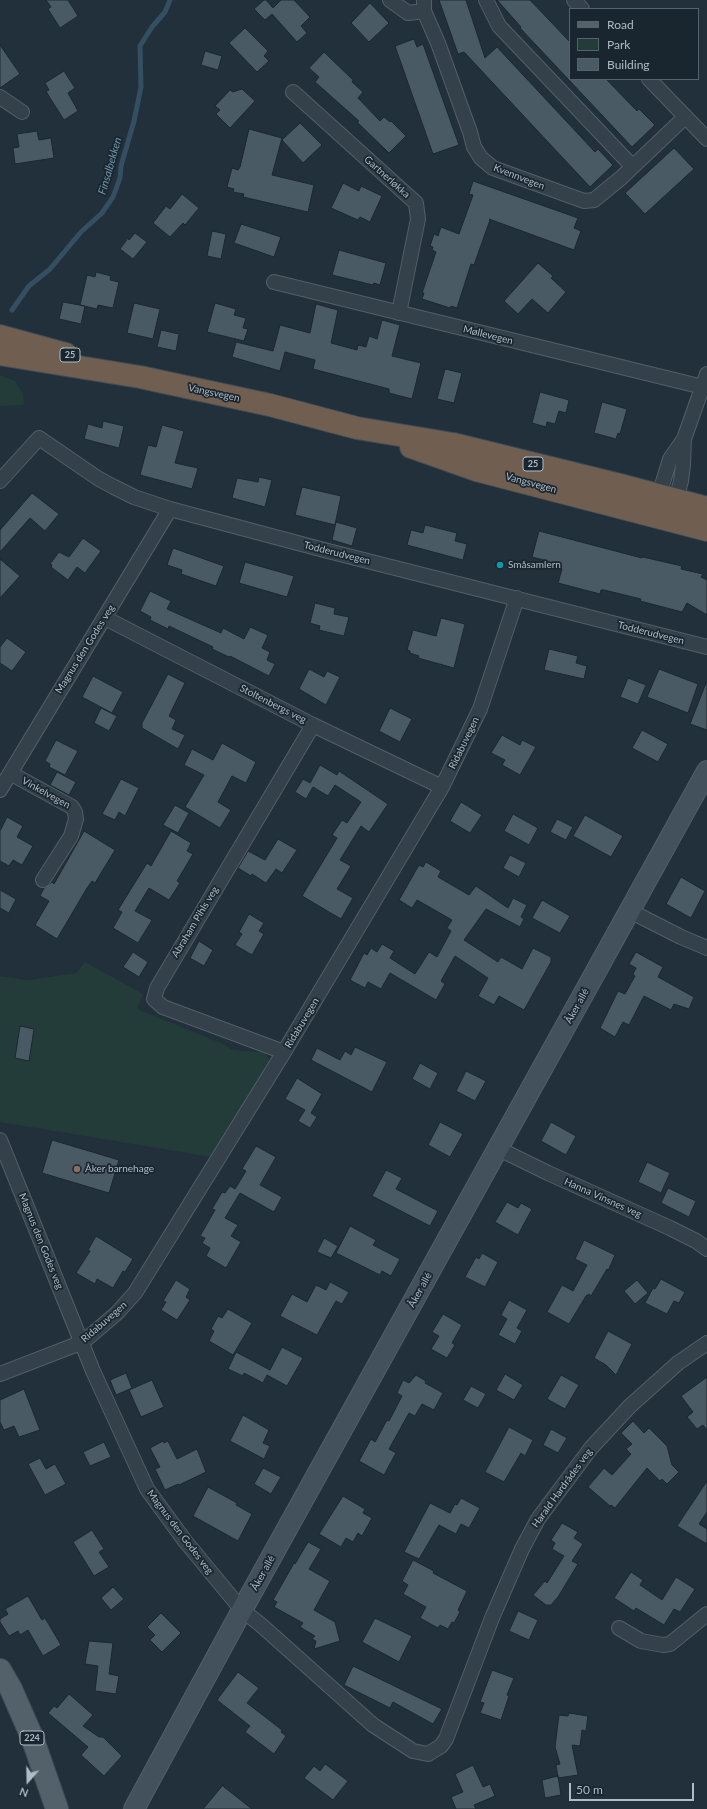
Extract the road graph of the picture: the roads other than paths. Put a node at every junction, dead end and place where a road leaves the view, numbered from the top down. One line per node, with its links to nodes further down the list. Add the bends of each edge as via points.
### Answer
1 (390, 0): 4 (street, Kvennvegen, via 408,13)
2 (486, 0): 12 (street, via 499,26)
3 (574, 0): 5 (street)
4 (424, 5): 12 (street, Kvennvegen, via 480,158 493,168 584,201 594,200)
5 (581, 8)
6 (650, 80): 10 (street)
7 (293, 92): 14 (street, Gartnerløkka, via 416,203 418,219)
8 (0, 97): 9 (street)
9 (22, 112)
10 (685, 117): 11 (street); 12 (street, Kvennvegen)
11 (707, 139)
12 (632, 166)
13 (274, 282): 14 (street, Møllevegen)
14 (399, 312): 18 (street, Møllevegen)
15 (0, 336): 17 (highway, Vangsvegen / 25)
16 (0, 354): 17 (highway, Vangsvegen / 25)
17 (140, 376): 19 (highway, Vangsvegen / 25, via 270,405)
18 (705, 380): 21 (street, via 684,439 683,465)
19 (357, 428): 21 (highway, Vangsvegen / 25, via 453,444); 24 (highway, Vangsvegen / 25, via 469,467)
20 (0, 481): 23 (street, Todderudvegen, via 39,438 99,479 134,497)
21 (668, 498): 22 (highway, Vangsvegen / 25); 24 (street)
22 (707, 508)
23 (170, 509): 26 (street, Todderudvegen); 27 (street, Magnus den Godes veg)
24 (663, 518): 25 (highway, Vangsvegen / 25)
25 (707, 530)
26 (517, 598): 28 (street, Todderudvegen); 32 (street, Ridabuvegen, via 480,708)
27 (105, 618): 29 (street, Stoltenbergs veg); 31 (street, Magnus den Godes veg)
28 (707, 647)
29 (312, 725): 32 (street, Stoltenbergs veg); 37 (street, Abraham Pihls veg, via 154,993 154,999 163,1008)
30 (707, 771): 35 (street, Åker allé)
31 (10, 773): 33 (street, Magnus den Godes veg); 34 (street, Vinkelvegen, via 72,806 75,812 76,819 71,836)
32 (442, 787): 37 (street, Ridabuvegen)
33 (0, 790)
34 (43, 880)
35 (630, 911): 36 (street, via 681,938); 39 (street, Åker allé)
36 (707, 948)
37 (284, 1052): 41 (street, Ridabuvegen, via 135,1293 117,1313)
38 (0, 1140): 41 (street, Magnus den Godes veg)
39 (499, 1148): 40 (street, Hanna Vinsnes veg, via 670,1228); 44 (street, Åker allé)
40 (707, 1249)
41 (83, 1342): 43 (street, Ridabuvegen); 44 (street, Magnus den Godes veg, via 93,1370 147,1489 185,1541)
42 (707, 1343): 48 (street, Harald Hardrådes veg, via 678,1363 630,1406 591,1448 538,1519 522,1548 492,1618 446,1738 441,1746)
43 (0, 1374)
44 (242, 1610): 48 (street, Magnus den Godes veg, via 373,1725 413,1751); 50 (street, Åker allé)
45 (707, 1614): 46 (street, via 670,1644 641,1641)
46 (619, 1628)
47 (0, 1670): 49 (main road, 224, via 32,1737)
48 (428, 1754)
49 (57, 1809)
50 (134, 1809)

